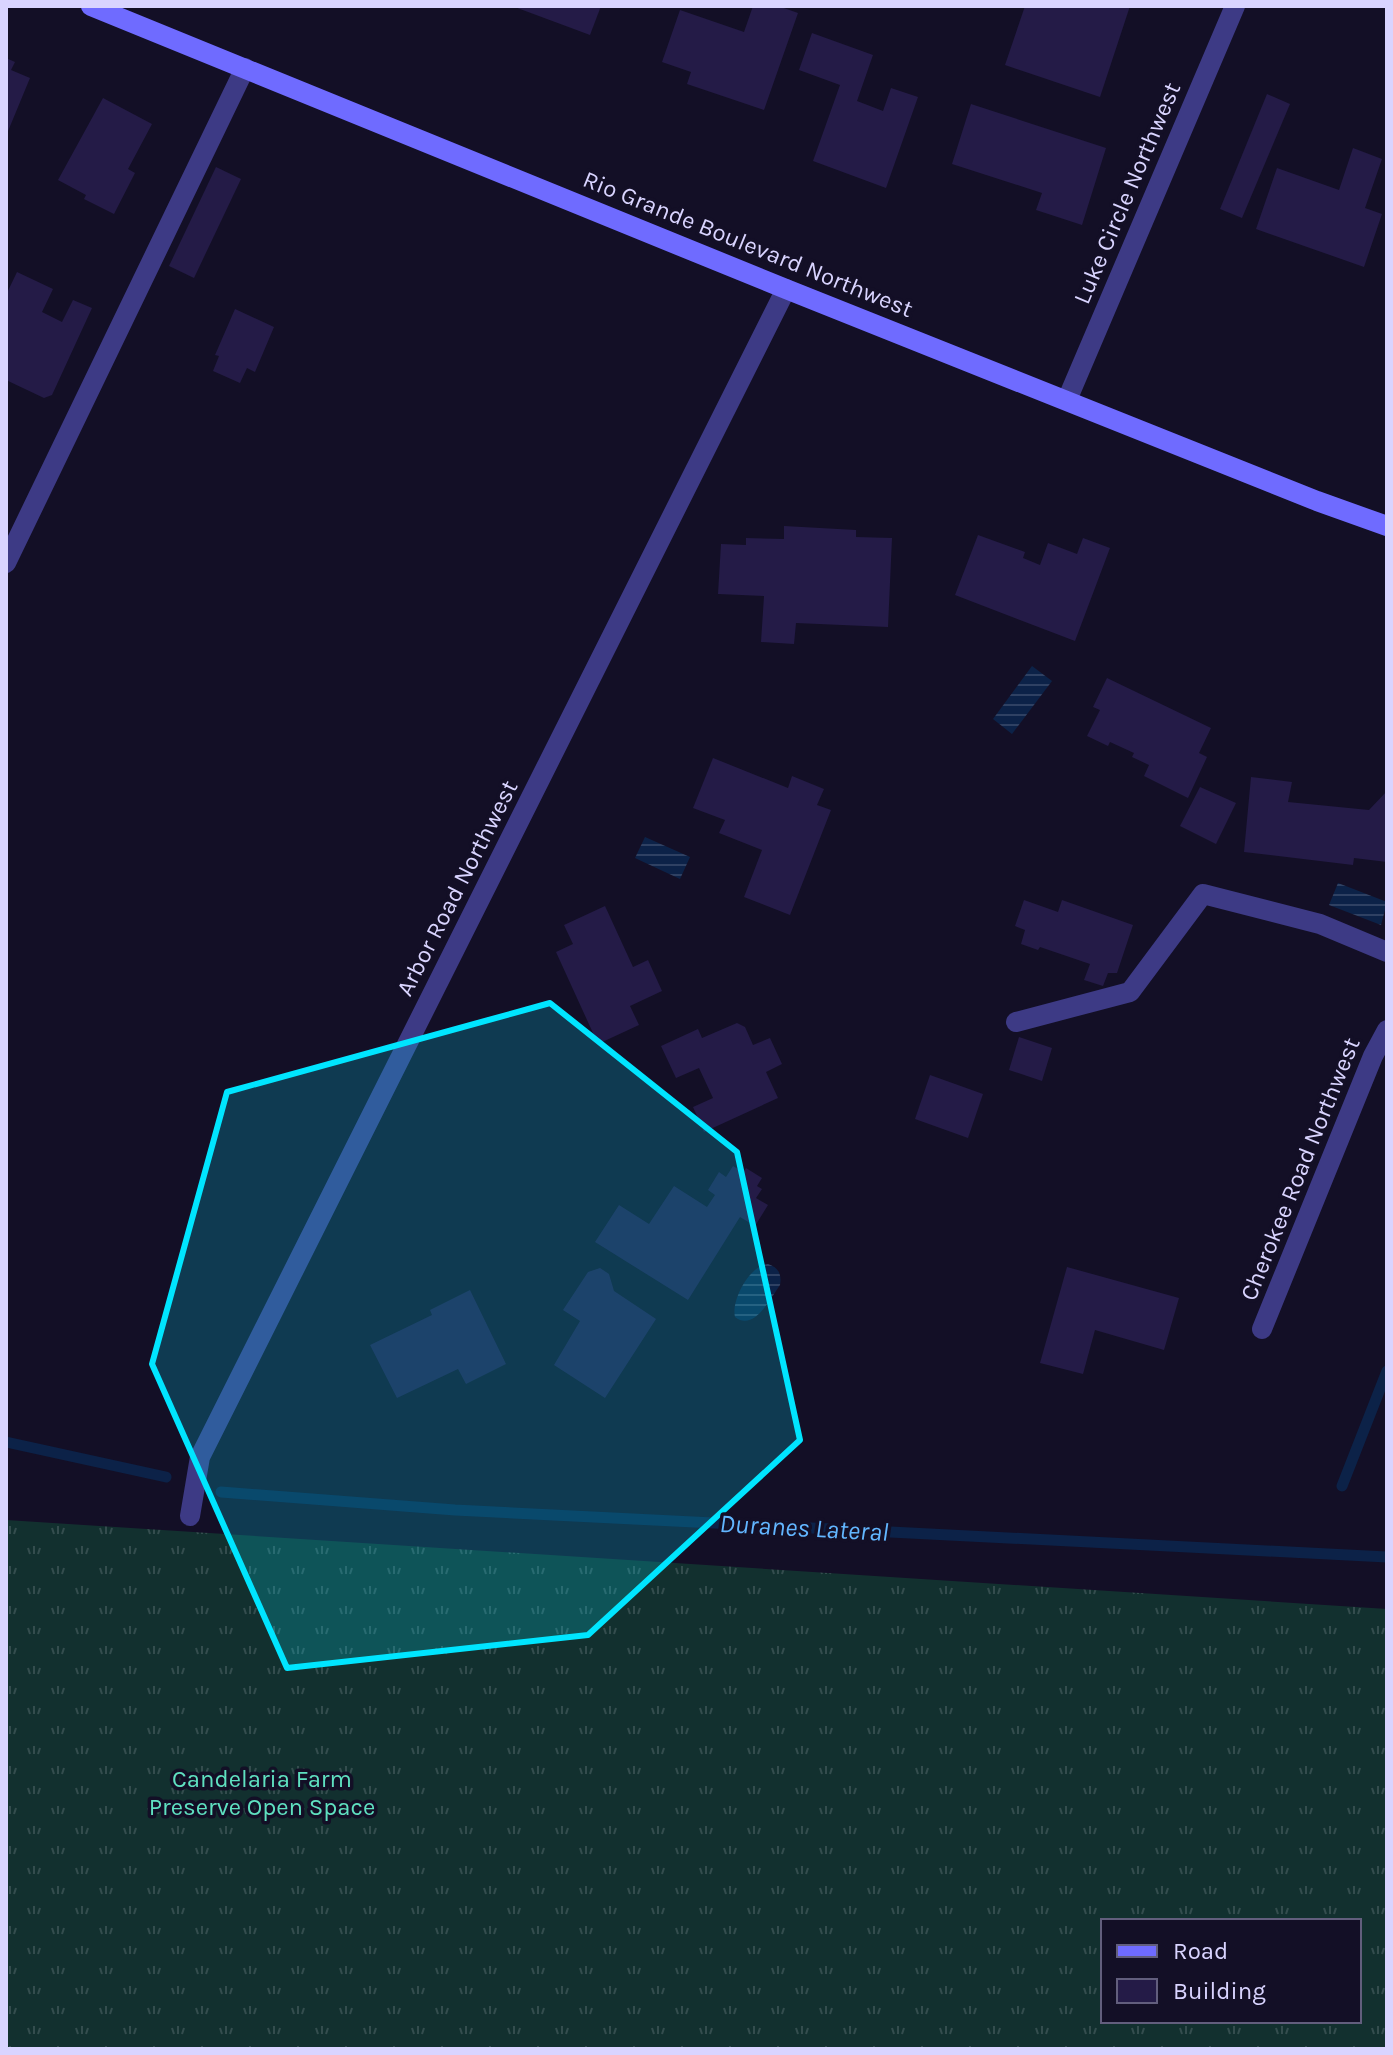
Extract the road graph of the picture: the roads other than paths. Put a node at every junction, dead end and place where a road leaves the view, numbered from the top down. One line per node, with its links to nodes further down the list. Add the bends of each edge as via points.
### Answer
1 (91, 6): 3 (main road, Rio Grande Boulevard Northwest)
2 (1235, 6): 5 (street, Luke Circle Northwest)
3 (245, 68): 4 (main road, Rio Grande Boulevard Northwest); 7 (street)
4 (786, 289): 5 (main road, Rio Grande Boulevard Northwest); 12 (street, Arbor Road Northwest, via 200,1457)
5 (1067, 400): 6 (main road, Rio Grande Boulevard Northwest)
6 (1387, 526)
7 (6, 563)
8 (1387, 952): 9 (street, via 1320,924 1203,894 1130,992)
9 (1016, 1022)
10 (1387, 1030): 11 (street, Cherokee Road Northwest)
11 (1262, 1329)
12 (190, 1516)

